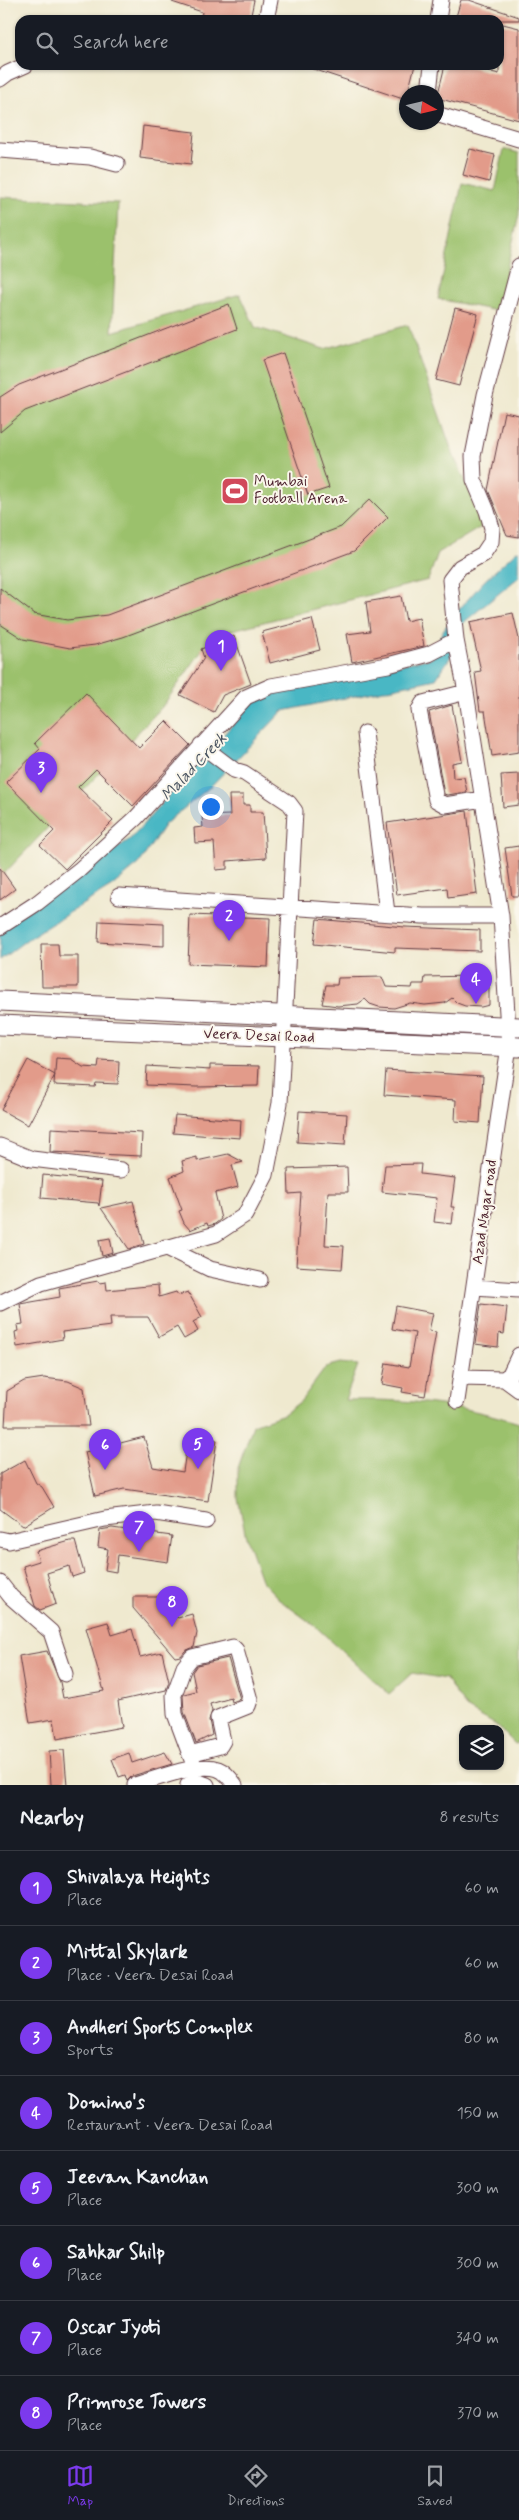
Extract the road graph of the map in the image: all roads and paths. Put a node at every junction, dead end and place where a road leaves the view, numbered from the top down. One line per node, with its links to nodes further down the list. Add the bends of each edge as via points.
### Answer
1 (270, 0): 3 (street)
2 (440, 0): 4 (street)
3 (267, 15)
4 (438, 15)
5 (15, 70): 7 (street)
6 (431, 70): 8 (street)
7 (0, 79)
8 (429, 85)
9 (444, 116): 10 (street)
10 (519, 139)
11 (0, 150): 12 (street, via 90,157)
12 (117, 164)
13 (519, 266): 14 (street, Azad Nagar road, via 485,395 473,456 474,480 490,520 491,542 483,554 460,567 450,580)
14 (456, 640): 15 (street, Azad Nagar road); 17 (street, via 429,654 388,665 271,686 246,697)
15 (466, 692): 18 (street, Azad Nagar road); 18 (street, via 423,702 420,710 438,803 445,805)
16 (364, 733): 21 (street)
17 (207, 744): 20 (street, via 289,803 295,811); 23 (street, via 136,818 79,870)
18 (483, 798): 22 (street, Azad Nagar road)
19 (119, 896): 20 (street)
20 (291, 907): 21 (street); 25 (street)
21 (387, 913): 22 (street)
22 (501, 916): 26 (street, Azad Nagar road)
23 (0, 927)
24 (0, 1001): 25 (street)
25 (286, 1016): 26 (street); 28 (street)
26 (513, 1027): 29 (street, Azad Nagar road)
27 (1, 1028): 28 (street, Veera Desai Road)
28 (284, 1038): 29 (street, Veera Desai Road); 32 (street, via 280,1103 270,1161 245,1215 216,1234)
29 (514, 1046): 34 (street, Azad Nagar road)
30 (0, 1146): 31 (street, via 32,1158)
31 (121, 1170)
32 (165, 1247): 33 (street, via 210,1268); 36 (street, via 41,1283)
33 (260, 1280)
34 (474, 1286): 35 (street); 38 (street, Azad Nagar road)
35 (519, 1290)
36 (0, 1303)
37 (519, 1355): 39 (street)
38 (461, 1378): 39 (street); 41 (street, Azad Nagar road)
39 (504, 1379): 40 (street)
40 (519, 1390)
41 (457, 1401)
42 (206, 1522): 43 (street, via 156,1513 105,1519 9,1541)
43 (0, 1539)
44 (0, 1583): 45 (street, via 51,1632)
45 (65, 1674)
46 (192, 1761): 46 (street, via 174,1714 173,1702 184,1667 192,1657 233,1647 250,1700 248,1706 218,1718 223,1741 220,1746); 47 (street); 50 (street, via 219,1769)
47 (135, 1785)
48 (188, 1785): 49 (street, via 199,1782)
49 (206, 1785)
50 (235, 1785)

